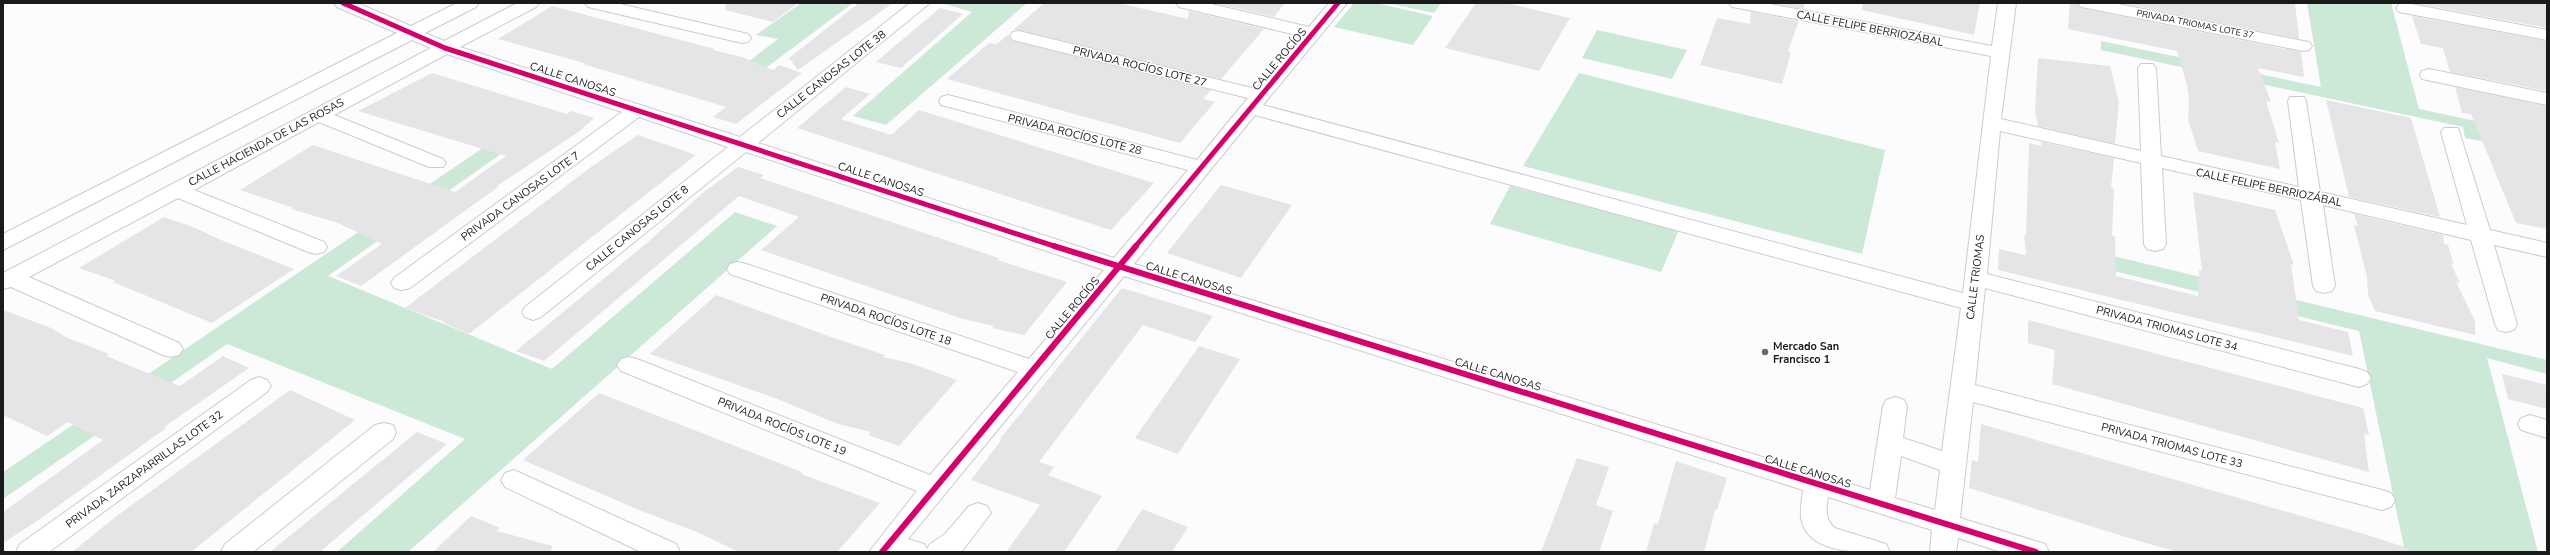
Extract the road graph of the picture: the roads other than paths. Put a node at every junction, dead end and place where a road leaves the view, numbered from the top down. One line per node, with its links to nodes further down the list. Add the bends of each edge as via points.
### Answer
1 (343, 3): 12 (street, CALLE CANOSAS)
2 (470, 3): 12 (street)
3 (530, 3): 18 (street, CALLE HACIENDA DE LAS ROSAS)
4 (594, 3): 16 (street)
5 (921, 3): 30 (street, CALLE CANOSAS LOTE 38)
6 (1185, 3): 13 (street)
7 (1338, 3): 13 (street, CALLE ROCÍOS)
8 (1738, 3): 19 (street, CALLE FELIPE BERRIOZÁBAL)
9 (2007, 3): 19 (street, CALLE TRIOMAS)
10 (2087, 3): 17 (street, PRIVADA TRIOMAS LOTE 37)
11 (2405, 8): 14 (street)
12 (414, 33): 18 (street, CALLE CANOSAS); 37 (street)
13 (1314, 33): 25 (street, CALLE ROCÍOS)
14 (2547, 35)
15 (1019, 36): 25 (street, PRIVADA ROCÍOS LOTE 27)
16 (742, 38)
17 (2303, 46)
18 (445, 48): 26 (street, CALLE CANOSAS); 27 (street, CALLE HACIENDA DE LAS ROSAS)
19 (2001, 53): 28 (street, CALLE TRIOMAS)
20 (2147, 68): 31 (street)
21 (2429, 76): 22 (street)
22 (2547, 98)
23 (2298, 101): 35 (street)
24 (948, 102): 33 (street, PRIVADA ROCÍOS LOTE 28)
25 (1256, 102): 33 (street, CALLE ROCÍOS); 47 (street, PRIVADA ROCÍOS LOTE 27)
26 (637, 110): 30 (street, CALLE CANOSAS); 45 (street, PRIVADA CANOSAS LOTE 7)
27 (318, 115): 32 (street); 34 (street, CALLE HACIENDA DE LAS ROSAS)
28 (1991, 123): 31 (street, CALLE FELIPE BERRIOZÁBAL); 43 (street, CALLE TRIOMAS)
29 (2451, 132): 36 (street)
30 (742, 144): 41 (street, CALLE CANOSAS); 48 (street, CALLE CANOSAS LOTE 8)
31 (2153, 162): 35 (street, CALLE FELIPE BERRIOZÁBAL); 38 (street)
32 (436, 163)
33 (1202, 167): 41 (street, CALLE ROCÍOS)
34 (176, 190): 39 (street); 44 (street, CALLE HACIENDA DE LAS ROSAS)
35 (2312, 196): 36 (street, CALLE FELIPE BERRIOZÁBAL); 46 (street)
36 (2480, 234): 40 (street, CALLE FELIPE BERRIOZÁBAL); 49 (street)
37 (3, 244)
38 (2155, 244)
39 (316, 247)
40 (2547, 250)
41 (1119, 267): 52 (street, CALLE ROCÍOS); 61 (street, CALLE CANOSAS)
42 (738, 269): 52 (street, PRIVADA ROCÍOS LOTE 18)
43 (1975, 278): 47 (street, CALLE TRIOMAS); 53 (street, PRIVADA TRIOMAS LOTE 34)
44 (7, 280): 50 (street)
45 (402, 283)
46 (2324, 286)
47 (1972, 302): 55 (street, CALLE TRIOMAS)
48 (533, 312)
49 (2506, 324)
50 (171, 349)
51 (629, 365): 62 (street, PRIVADA ROCÍOS LOTE 19)
52 (1034, 369): 62 (street, CALLE ROCÍOS)
53 (2359, 378)
54 (259, 386): 68 (street, PRIVADA ZARZAPARRILLAS LOTE 32)
55 (1962, 390): 59 (street, CALLE TRIOMAS); 63 (street, PRIVADA TRIOMAS LOTE 33)
56 (1896, 406): 58 (street)
57 (384, 432): 69 (street)
58 (1890, 443): 59 (street); 64 (street)
59 (1953, 464): 66 (street, CALLE TRIOMAS)
60 (514, 480): 70 (street)
61 (1816, 484): 64 (street, CALLE CANOSAS); 73 (street, via 1814,524 1819,531 1826,536)
62 (935, 488): 67 (street, CALLE ROCÍOS)
63 (2382, 500)
64 (1881, 504): 66 (street, CALLE CANOSAS)
65 (978, 513): 72 (street, via 954,542)
66 (1946, 524): 74 (street, CALLE TRIOMAS); 75 (street, CALLE CANOSAS)
67 (885, 548): 71 (street)
68 (30, 552)
69 (234, 552)
70 (667, 552)
71 (915, 552)
72 (939, 552)
73 (1877, 552)
74 (1943, 552)
75 (2036, 552)

